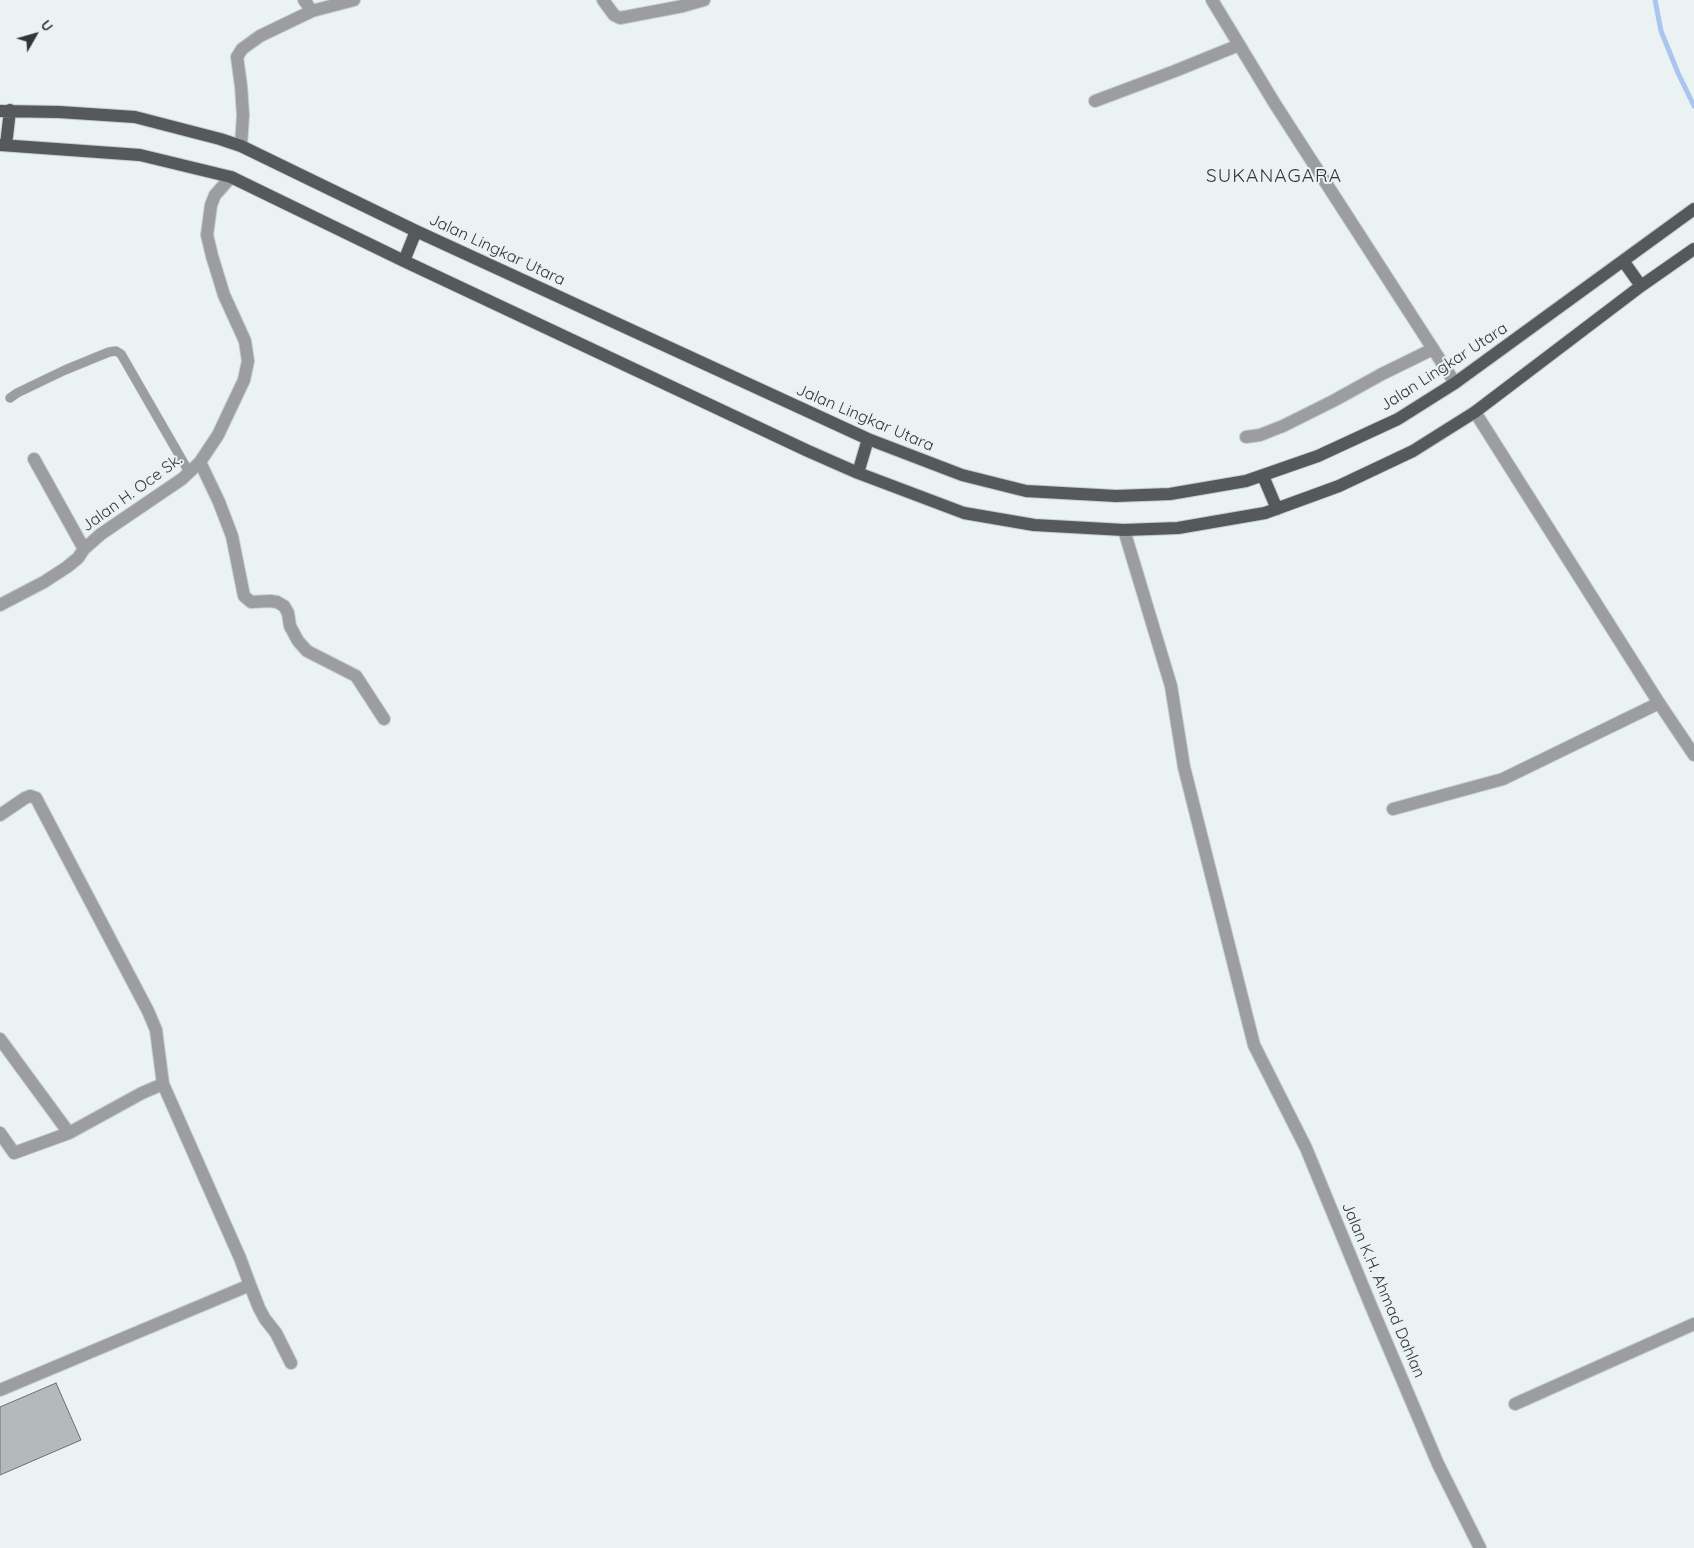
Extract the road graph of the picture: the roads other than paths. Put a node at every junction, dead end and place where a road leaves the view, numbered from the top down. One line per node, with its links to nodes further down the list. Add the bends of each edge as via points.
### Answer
1 (304, 0): 6 (street)
2 (354, 0): 6 (street)
3 (603, 0): 4 (street, via 620,18)
4 (704, 0)
5 (1212, 0): 7 (street)
6 (312, 11): 11 (street, via 260,36 242,49 237,57 243,115)
7 (1239, 45): 8 (street); 19 (street)
8 (1095, 102)
9 (5, 110): 10 (main road); 11 (main road, Jalan Lingkar Utara, via 135,117)
10 (3, 145): 12 (main road, via 140,155)
11 (241, 146): 14 (main road, Jalan Lingkar Utara)
12 (231, 177): 16 (main road); 26 (street, Jalan H. Oce Sk., via 215,195 207,235 224,295 245,341 248,361 236,400)
13 (1694, 209): 17 (main road, Jalan Lingkar Utara)
14 (416, 231): 16 (main road); 24 (main road, Jalan Lingkar Utara)
15 (1694, 249): 18 (main road)
16 (404, 261): 28 (main road)
17 (1624, 262): 18 (main road); 20 (main road, Jalan Lingkar Utara)
18 (1641, 286): 22 (main road)
19 (1433, 349): 20 (street); 23 (street, via 1282,426)
20 (1455, 383): 29 (main road, Jalan Lingkar Utara, via 1398,419 1318,456)
21 (10, 398): 27 (lane, via 65,370 116,351 121,354)
22 (1475, 412): 30 (main road, via 1413,451 1339,486); 34 (street)
23 (1246, 437)
24 (868, 439): 28 (main road); 29 (main road, Jalan Lingkar Utara, via 962,476 1026,491 1116,496 1170,494)
25 (34, 459): 32 (street)
26 (200, 462): 27 (street, Jalan H. Oce Sk.); 35 (street, via 232,536 244,596 251,602 270,601 284,606 290,626 306,651 356,676)
27 (189, 472): 32 (street, Jalan H. Oce Sk.)
28 (858, 473): 31 (main road, via 964,513 1034,526)
29 (1264, 476): 30 (main road)
30 (1277, 509): 31 (main road, via 1178,528)
31 (1124, 530): 48 (street, Jalan K.H. Ahmad Dahlan, via 1171,686 1184,767 1254,1045 1306,1148 1431,1446)
32 (84, 549): 33 (street, Jalan H. Oce Sk., via 67,568)
33 (0, 605)
34 (1658, 703): 36 (street); 37 (street, via 1503,779)
35 (384, 719)
36 (1694, 755)
37 (1393, 809)
38 (0, 815): 40 (street, via 25,798 36,798 148,1011 156,1030)
39 (0, 1038): 42 (street)
40 (162, 1084): 42 (street); 43 (street)
41 (0, 1133): 42 (street, via 14,1153)
42 (69, 1133)
43 (250, 1285): 45 (street, via 259,1308); 46 (street)
44 (1694, 1324): 47 (street)
45 (292, 1363)
46 (0, 1390)
47 (1515, 1404)
48 (1480, 1548)

